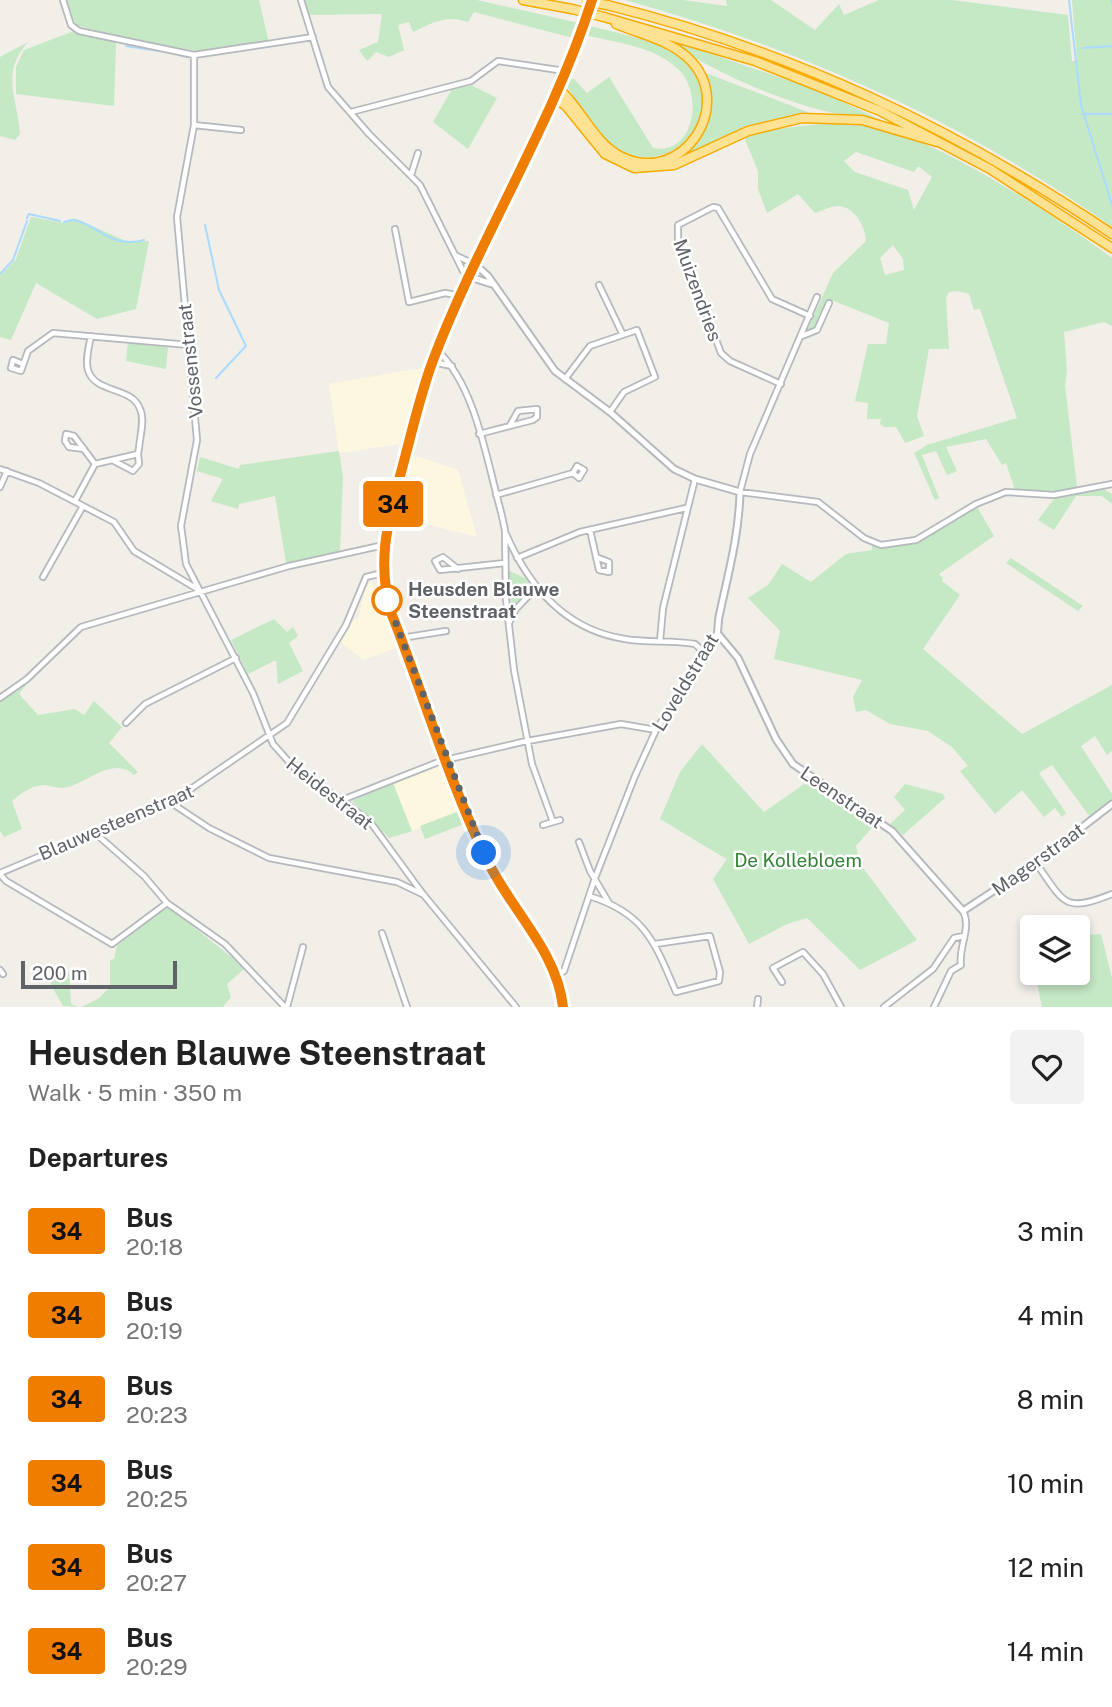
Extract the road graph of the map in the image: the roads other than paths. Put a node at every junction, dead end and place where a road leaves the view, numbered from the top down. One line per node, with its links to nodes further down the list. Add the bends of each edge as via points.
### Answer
1 (63, 0): 8 (street, via 71,25 79,31)
2 (301, 0): 7 (street)
3 (523, 0): 6 (highway, bridge)
4 (584, 0): 21 (highway, bridge, via 762,52 857,89 959,139)
5 (592, 0): 9 (street)
6 (608, 18): 10 (highway, via 673,47 700,72 708,106 704,125 693,142 666,160 647,162 621,156 607,147); 17 (highway, via 682,37 804,79)
7 (313, 37): 8 (street); 13 (street, via 326,82)
8 (194, 55): 15 (street, Vossenstraat)
9 (565, 71): 10 (street); 12 (street, via 498,61 471,81)
10 (557, 87): 11 (street)
11 (553, 97): 17 (highway, via 605,154 634,168 674,165 748,131 819,117 871,121); 24 (street)
12 (359, 110): 13 (street); 14 (street)
13 (351, 112): 14 (street)
14 (356, 118): 19 (street)
15 (194, 125): 16 (street); 35 (street, Vossenstraat, via 177,211)
16 (242, 130)
17 (943, 143): 22 (highway)
18 (418, 153): 19 (street)
19 (411, 175): 23 (street)
20 (395, 229): 28 (street, via 409,302 445,293)
21 (1112, 234)
22 (1112, 248)
23 (457, 256): 24 (street); 25 (street)
24 (476, 265): 25 (street); 26 (street)
25 (470, 277): 26 (street); 28 (street)
26 (492, 284): 40 (street)
27 (599, 285): 32 (street)
28 (462, 296): 36 (street)
29 (817, 297): 31 (street)
30 (830, 303): 34 (street, via 817,330)
31 (810, 316): 34 (street); 41 (street, Muizendries, via 772,299 718,208 678,225 678,240 721,353)
32 (622, 333): 40 (street, via 590,346); 42 (street, via 637,330 640,334 655,377 624,392)
33 (90, 336): 35 (street); 38 (street, via 53,333 34,344); 46 (street, via 87,365 92,376 140,406)
34 (802, 336): 41 (street)
35 (189, 345): 70 (street, Vossenstraat, via 197,440 180,536 186,564)
36 (437, 350): 37 (street); 39 (street)
37 (433, 362): 39 (street); 62 (street)
38 (23, 364)
39 (452, 366): 44 (street)
40 (565, 379): 42 (street)
41 (781, 384): 55 (street, via 750,454)
42 (610, 412): 52 (street, via 674,469)
43 (510, 425): 43 (street, via 537,417 537,409 518,411); 44 (street)
44 (480, 434): 56 (street)
45 (83, 449): 48 (street)
46 (138, 454): 47 (street); 47 (street, via 139,464 133,471)
47 (113, 461): 48 (street)
48 (95, 464): 57 (street)
49 (0, 469): 50 (street)
50 (7, 471): 54 (street); 57 (street)
51 (573, 473): 56 (street)
52 (695, 479): 55 (street); 59 (street)
53 (1112, 484): 55 (street, via 1054,495 1006,492 976,504 916,540 881,545 864,538 818,502)
54 (0, 487)
55 (740, 492): 73 (street, Loveldstraat, via 738,540)
56 (496, 495): 60 (street)
57 (75, 501): 58 (street)
58 (83, 506): 68 (street); 70 (street, via 119,526 134,551)
59 (686, 508): 61 (street); 75 (street)
60 (505, 530): 64 (street); 65 (street)
61 (590, 530): 63 (street); 64 (street)
62 (384, 545): 67 (street); 70 (street, via 289,566)
63 (596, 557)
64 (517, 558): 69 (street)
65 (505, 563): 66 (street); 71 (street)
66 (458, 569): 66 (street, via 440,570 436,561 443,557)
67 (381, 573): 74 (street); 82 (street, Blauwesteenstraat, via 366,577 346,625 301,704)
68 (43, 577)
69 (536, 588): 71 (street, via 516,609); 75 (street, via 586,627 626,639)
70 (203, 592): 78 (street, Heidestraat); 79 (street, via 81,627 27,679)
71 (508, 626): 83 (street)
72 (446, 631): 74 (street)
73 (718, 634): 76 (street, Loveldstraat); 103 (street, Leenstraat, via 738,658 786,756 806,775 890,830)
74 (401, 638): 84 (street)
75 (660, 641): 77 (street, via 695,644)
76 (712, 642): 77 (street, Loveldstraat)
77 (705, 654): 81 (street, Loveldstraat)
78 (236, 658): 80 (street, via 145,704); 82 (street, Heidestraat)
79 (0, 698)
80 (126, 723)
81 (656, 730): 83 (street, via 621,724); 96 (street, Loveldstraat)
82 (269, 737): 85 (street, Heidestraat, via 295,770); 86 (street, Blauwesteenstraat)
83 (528, 741): 84 (street); 89 (street)
84 (447, 760): 85 (street); 108 (street, via 490,867)
85 (342, 800): 95 (street, Heidestraat, via 371,823)
86 (170, 802): 91 (street, Blauwesteenstraat); 97 (street, via 268,858)
87 (1112, 804): 93 (street, Magerstraat)
88 (560, 820): 89 (street)
89 (553, 822): 90 (street)
90 (543, 825)
91 (95, 833): 94 (street, Blauwesteenstraat); 101 (street)
92 (579, 842): 96 (street)
93 (1036, 863): 99 (street, via 1070,904 1084,905); 103 (street, Magerstraat)
94 (0, 874): 101 (street, via 112,944)
95 (411, 876): 97 (street); 98 (street, Heidestraat)
96 (595, 878): 100 (street, Loveldstraat); 102 (street)
97 (400, 883): 98 (street)
98 (423, 894): 113 (street, Heidestraat)
99 (1112, 894)
100 (589, 896): 102 (street); 108 (street, Loveldstraat, via 564,971)
101 (167, 903): 111 (street, via 225,944)
102 (610, 904): 106 (street, via 638,920)
103 (963, 911): 105 (street, via 967,919)
104 (382, 933): 112 (street)
105 (964, 936): 117 (street, via 954,938 933,969); 118 (street, via 961,965 951,971)
106 (655, 944): 106 (street, via 676,992 719,981 710,936)
107 (303, 947): 111 (street)
108 (556, 976): 114 (street)
109 (782, 982): 116 (street, via 773,968 803,952 823,974)
110 (758, 999): 115 (street)
111 (286, 1007)
112 (407, 1007)
113 (516, 1007)
114 (563, 1007)
115 (757, 1007)
116 (841, 1007)
117 (884, 1007)
118 (934, 1007)

